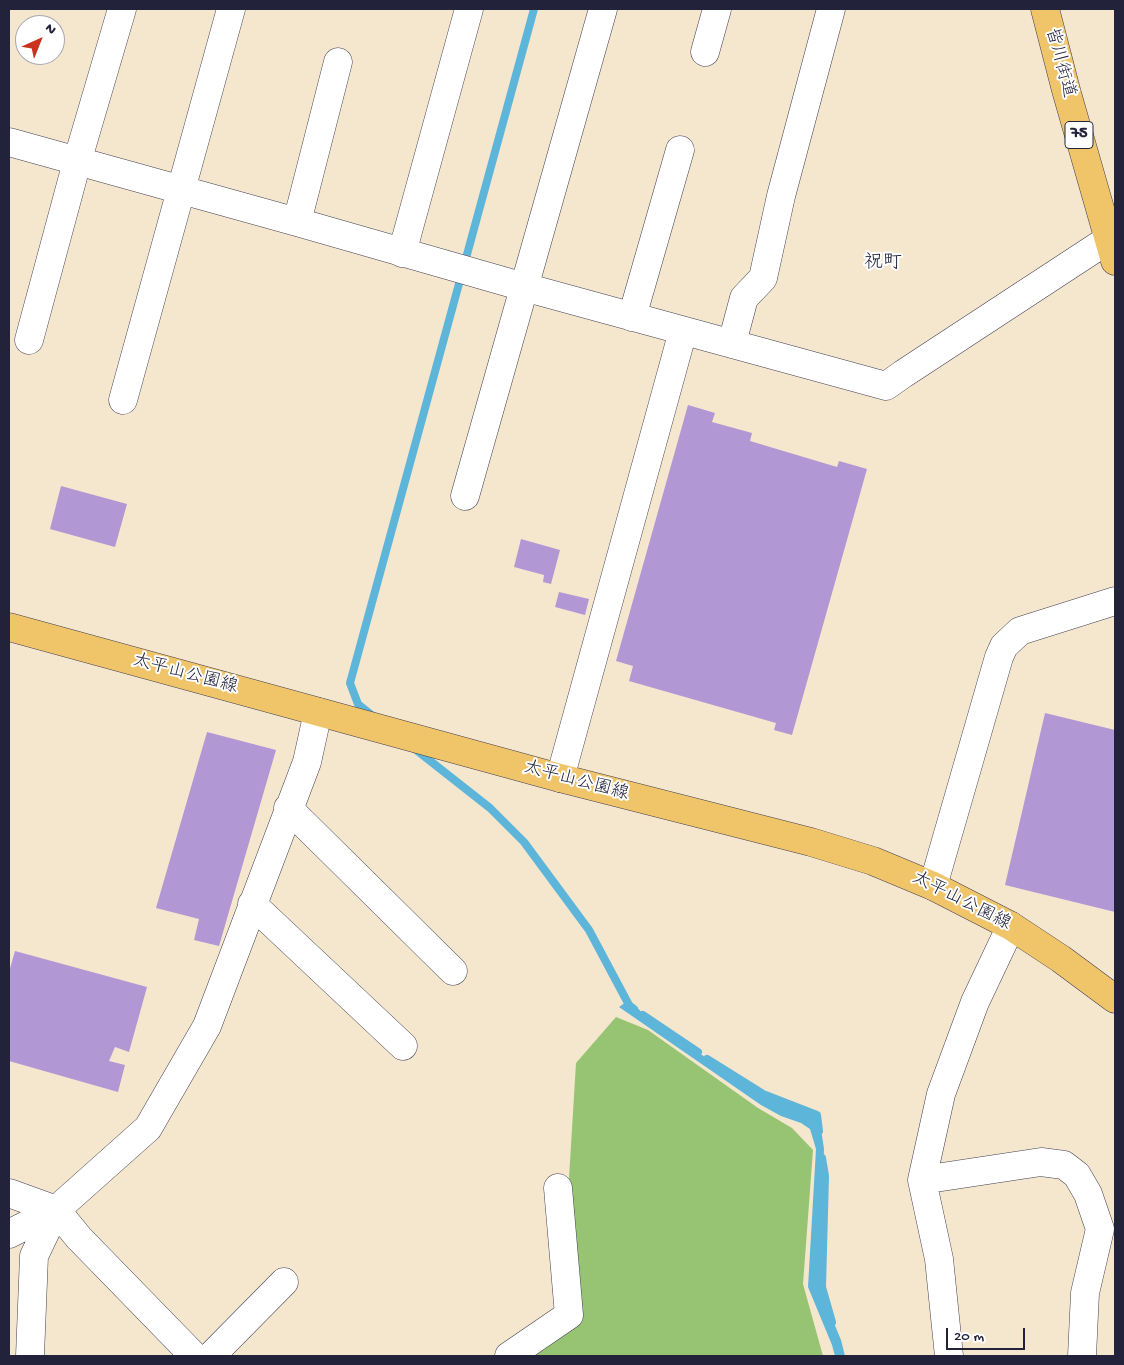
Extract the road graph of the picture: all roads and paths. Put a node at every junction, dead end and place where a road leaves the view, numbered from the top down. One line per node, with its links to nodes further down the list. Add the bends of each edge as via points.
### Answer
1 (122, 9): 12 (street)
2 (230, 9): 13 (street)
3 (469, 9): 16 (street)
4 (603, 9): 17 (street)
5 (717, 9): 8 (street)
6 (831, 9): 21 (street, via 781,196 763,278 744,298)
7 (1045, 9): 15 (main road, 皆川街道 / 75)
8 (705, 52)
9 (338, 62): 14 (street)
10 (9, 142): 12 (street)
11 (680, 150): 18 (street)
12 (77, 162): 13 (street); 20 (street)
13 (180, 190): 14 (street); 22 (street)
14 (297, 222): 16 (street)
15 (1112, 250): 21 (street, via 886,386)
16 (402, 253): 17 (street)
17 (524, 288): 18 (street); 23 (street)
18 (632, 317): 19 (street)
19 (683, 331): 21 (street); 27 (street)
20 (30, 340)
21 (732, 343)
22 (123, 400)
23 (465, 496)
24 (1115, 601): 29 (street, via 1020,632 1004,646 998,657)
25 (9, 627): 26 (main road, 太平山公園線)
26 (318, 712): 27 (main road, 太平山公園線); 28 (street, via 307,762)
27 (560, 778): 29 (main road, 太平山公園線, via 841,851)
28 (288, 808): 30 (street); 32 (street)
29 (933, 886): 31 (main road, 太平山公園線)
30 (252, 904): 34 (street); 38 (street, via 207,1026 148,1128)
31 (1011, 926): 33 (main road, 太平山公園線); 35 (street, via 975,1002 941,1094)
32 (453, 971)
33 (1113, 993)
34 (403, 1046)
35 (922, 1180): 39 (street, via 1041,1162 1064,1165 1078,1175); 46 (street, via 939,1259)
36 (558, 1188): 45 (street, via 569,1315)
37 (9, 1193): 38 (street)
38 (56, 1210): 40 (street); 42 (street, via 34,1256); 43 (street, via 79,1238)
39 (1108, 1225): 47 (street, via 1085,1293)
40 (9, 1234)
41 (284, 1282): 44 (street)
42 (30, 1356)
43 (194, 1356)
44 (211, 1356)
45 (509, 1356)
46 (949, 1356)
47 (1082, 1356)

